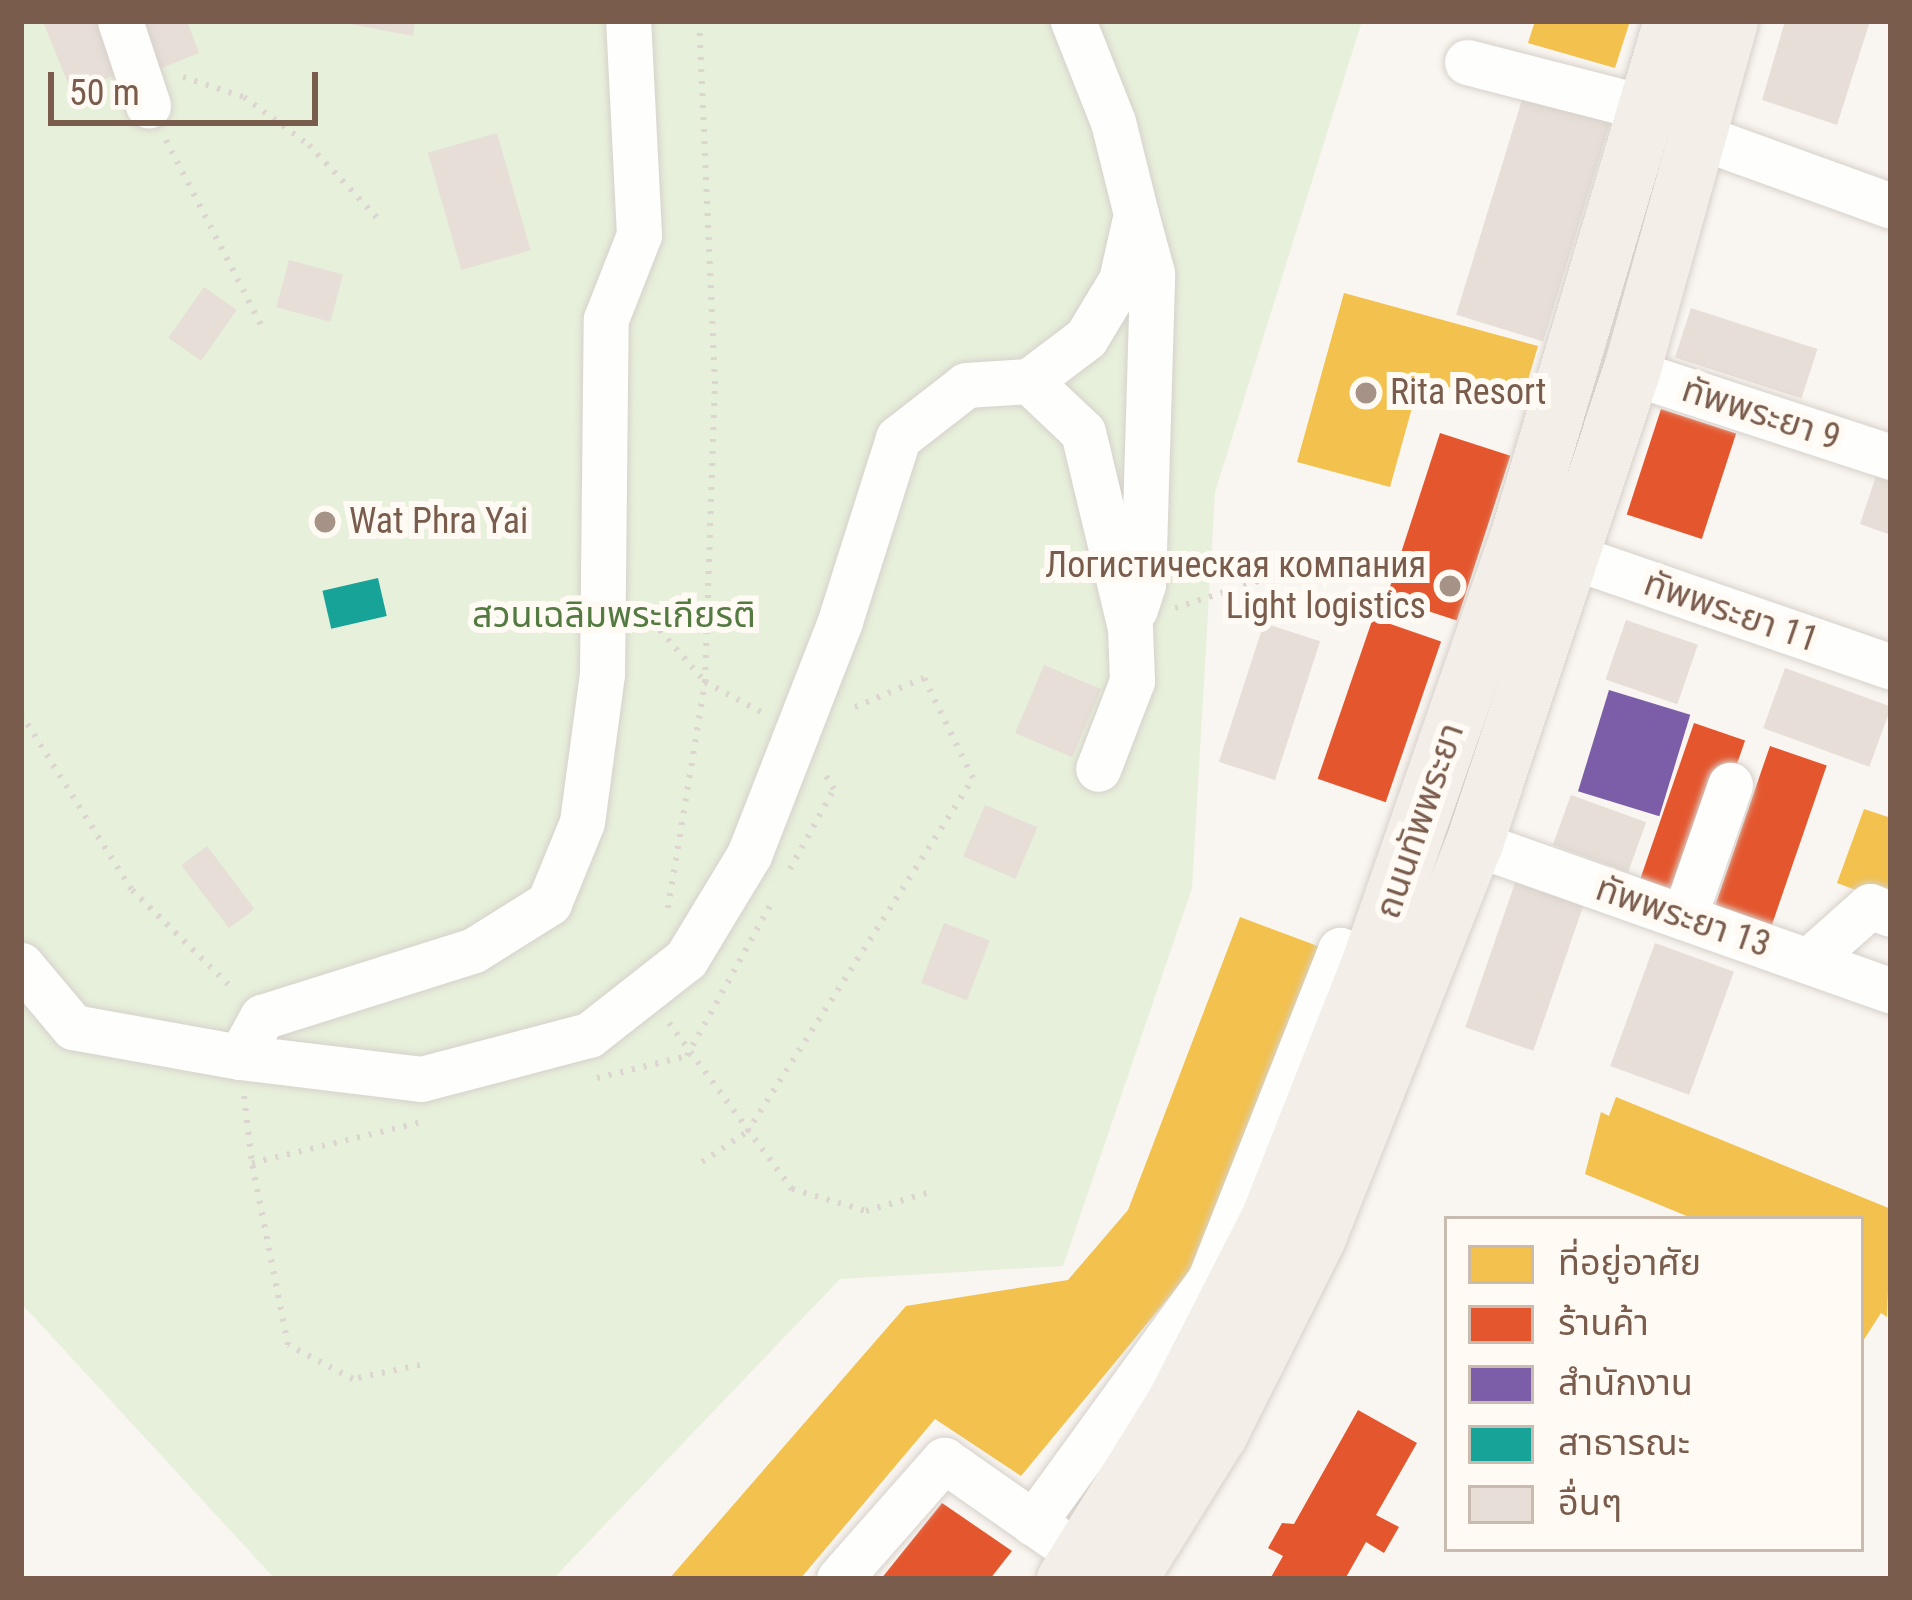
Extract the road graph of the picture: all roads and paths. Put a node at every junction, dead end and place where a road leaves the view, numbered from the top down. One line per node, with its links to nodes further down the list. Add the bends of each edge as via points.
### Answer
1 (120, 21): 8 (street)
2 (628, 21): 35 (street, via 639,235 606,319 603,652 582,822 549,903 474,950)
3 (698, 21): 29 (path, via 715,383 706,659)
4 (1073, 21): 11 (street, via 1113,122)
5 (1672, 21): 9 (main road, ถนนทัพพระยา)
6 (1729, 21): 9 (main road, ถนนทัพพระยา)
7 (1467, 62): 9 (street)
8 (144, 92): 12 (path, via 165,71 244,97 309,145); 13 (path)
9 (1674, 122): 10 (street); 14 (main road, ถนนทัพพระยา); 31 (main road, ถนนทัพพระยา)
10 (1891, 206)
11 (1136, 214): 15 (street, via 1120,280 1086,338); 19 (street, via 1152,273)
12 (383, 224)
13 (264, 331)
14 (1630, 371): 16 (street, ทัพพระยา 9); 17 (main road, ถนนทัพพระยา)
15 (1029, 381): 20 (street, via 1083,432); 33 (street, via 966,385 898,438 840,621 749,855 686,959)
16 (1891, 458)
17 (1571, 556): 21 (street, ทัพพระยา 11); 26 (main road, ถนนทัพพระยา)
18 (1271, 577): 19 (path, via 1180,612)
19 (1143, 584): 20 (street)
20 (1130, 628): 23 (street, via 1132,681)
21 (1891, 668)
22 (21, 714): 35 (path, via 132,890)
23 (1098, 769)
24 (973, 778): 40 (path)
25 (1730, 785): 28 (street)
26 (1474, 844): 28 (street, ทัพพระยา 13); 46 (main road, ถนนทัพพระยา, via 1317,1237 1220,1433)
27 (1891, 914): 30 (street, via 1870,906)
28 (1684, 917): 30 (street, ทัพพระยา 13)
29 (664, 925)
30 (1808, 961): 34 (street, ทัพพระยา 13)
31 (1370, 962): 45 (street, via 1340,950 1210,1279); 46 (main road, ถนนทัพพระยา, via 1270,1216)
32 (21, 964): 37 (street, via 73,1027)
33 (651, 991): 36 (path); 37 (street, via 589,1035 421,1079)
34 (1891, 991)
35 (262, 1017): 37 (street)
36 (687, 1056): 38 (path); 40 (path)
37 (240, 1057): 42 (path)
38 (573, 1084)
39 (435, 1118): 42 (path)
40 (747, 1132): 41 (path); 43 (path, via 792,1189 866,1211)
41 (702, 1162)
42 (252, 1163): 44 (path, via 288,1346 352,1379)
43 (927, 1193)
44 (420, 1365)
45 (1033, 1522): 46 (street); 47 (street, via 944,1460)
46 (1091, 1571)
47 (839, 1579)

